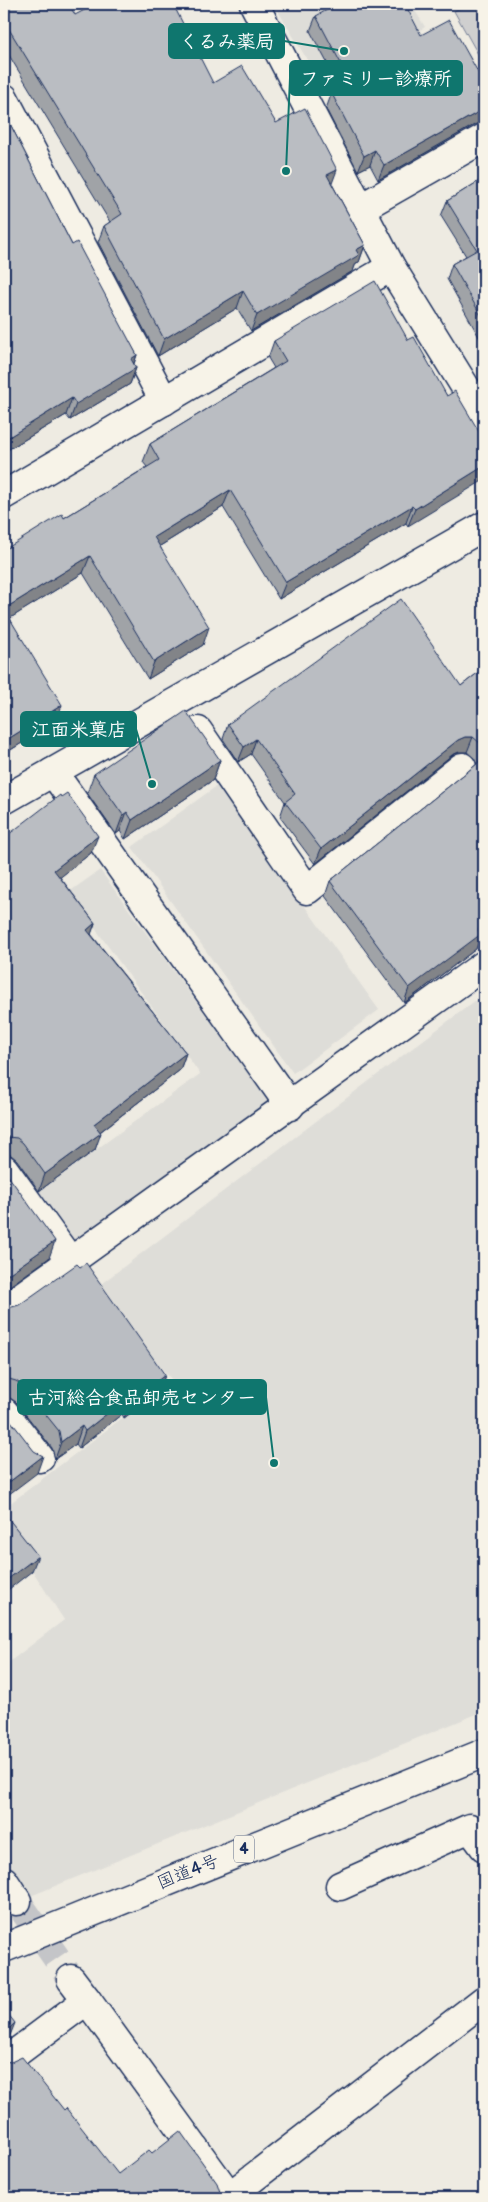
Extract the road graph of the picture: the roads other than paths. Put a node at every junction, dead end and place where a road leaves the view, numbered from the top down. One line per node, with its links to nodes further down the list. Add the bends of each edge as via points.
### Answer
1 (254, 4): 4 (main road)
2 (4, 98): 6 (main road)
3 (484, 138): 4 (main road)
4 (360, 208): 5 (main road)
5 (391, 267): 6 (main road); 7 (main road)
6 (164, 401): 8 (main road)
7 (484, 417)
8 (4, 495)
9 (484, 526): 10 (main road)
10 (178, 701): 11 (main road, via 307,890); 12 (main road)
11 (462, 767)
12 (53, 772): 13 (main road); 15 (main road)
13 (4, 800)
14 (484, 965): 15 (main road)
15 (290, 1106): 17 (main road)
16 (4, 1169): 17 (main road)
17 (70, 1262): 18 (main road)
18 (4, 1309)
19 (4, 1412): 20 (main road)
20 (40, 1458)
21 (484, 1753): 24 (main road, 国道4号 / 4)
22 (484, 1847): 23 (main road, via 470,1828)
23 (340, 1886)
24 (4, 1948)
25 (71, 1978): 26 (main road)
26 (87, 2000): 28 (main road); 29 (main road)
27 (484, 2000): 29 (main road)
28 (4, 2062)
29 (229, 2198)

